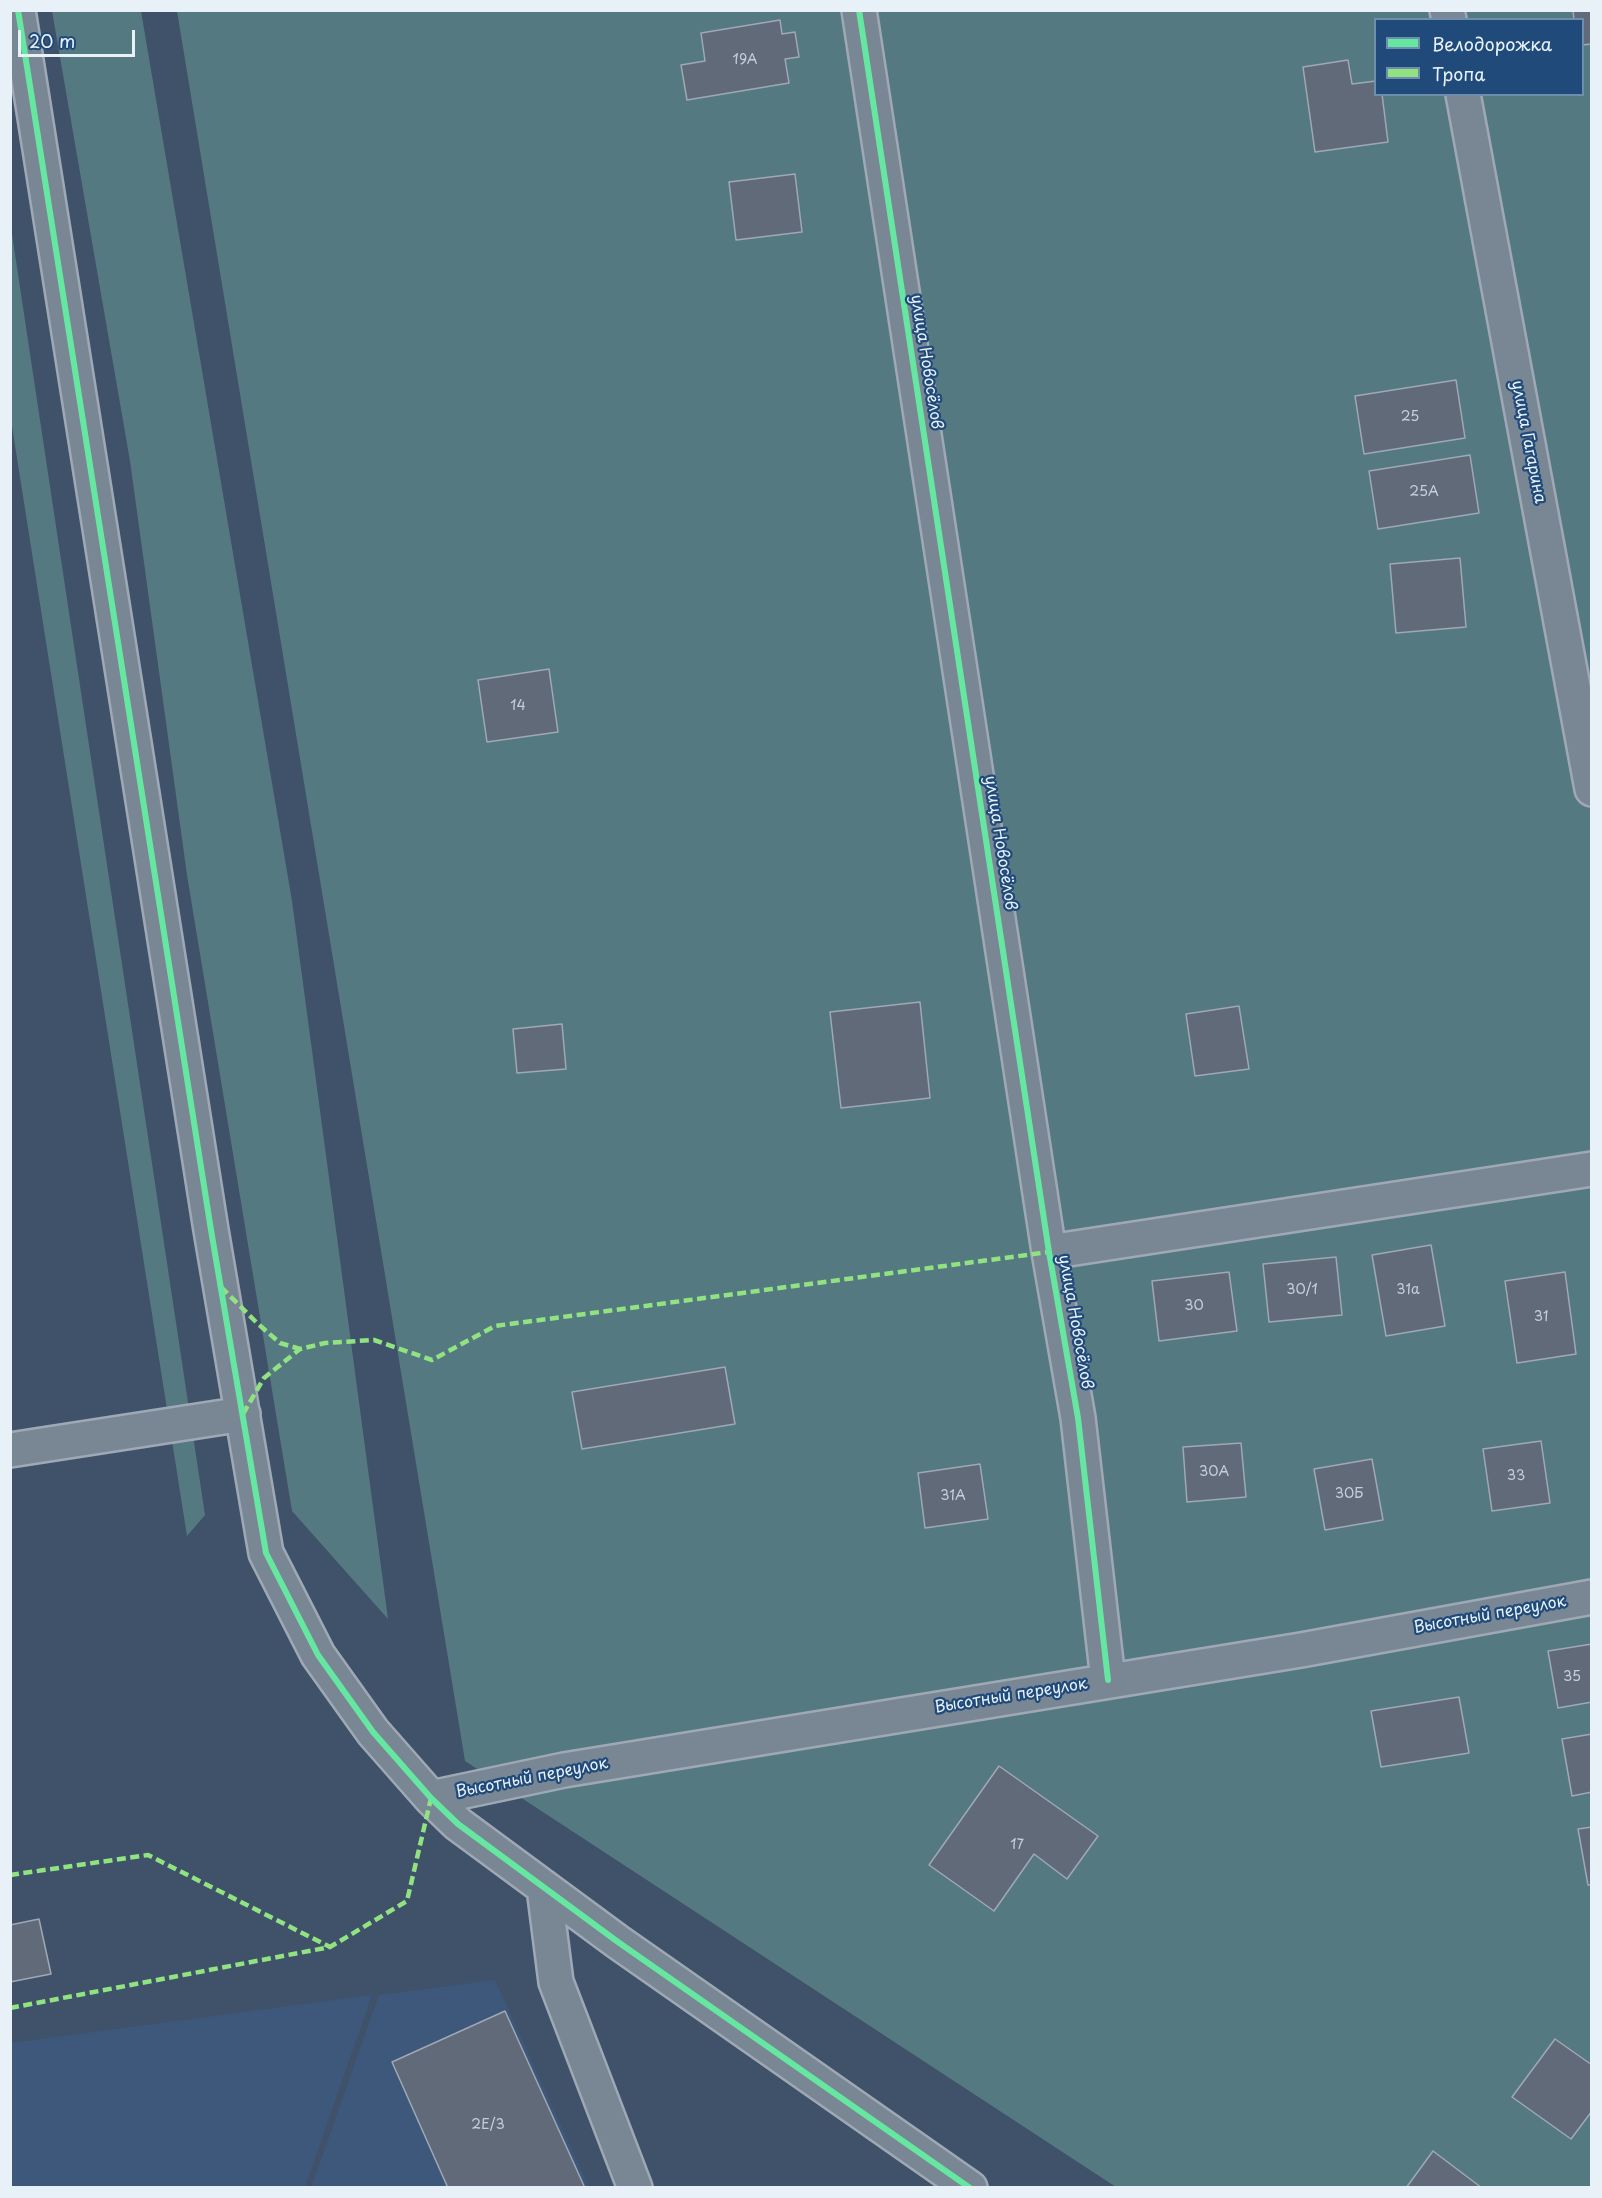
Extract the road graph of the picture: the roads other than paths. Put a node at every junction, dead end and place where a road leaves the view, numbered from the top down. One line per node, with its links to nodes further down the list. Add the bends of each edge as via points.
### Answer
1 (18, 10): 7 (street)
2 (858, 10): 6 (street, улица Новосёлов)
3 (1463, 96): 4 (street, улица Гагарина)
4 (1592, 789)
5 (1592, 1169): 6 (street)
6 (1049, 1252): 10 (street, улица Новосёлов, via 1078,1418)
7 (243, 1414): 8 (street); 11 (street, via 266,1552 318,1655 373,1732)
8 (10, 1450)
9 (1592, 1597): 10 (street, Высотный переулок, via 1301,1650)
10 (1108, 1680): 11 (street, Высотный переулок, via 564,1770)
11 (431, 1797): 12 (street, via 458,1824)
12 (544, 1888): 13 (street, via 556,1982); 14 (street)
13 (635, 2187)
14 (970, 2187)

